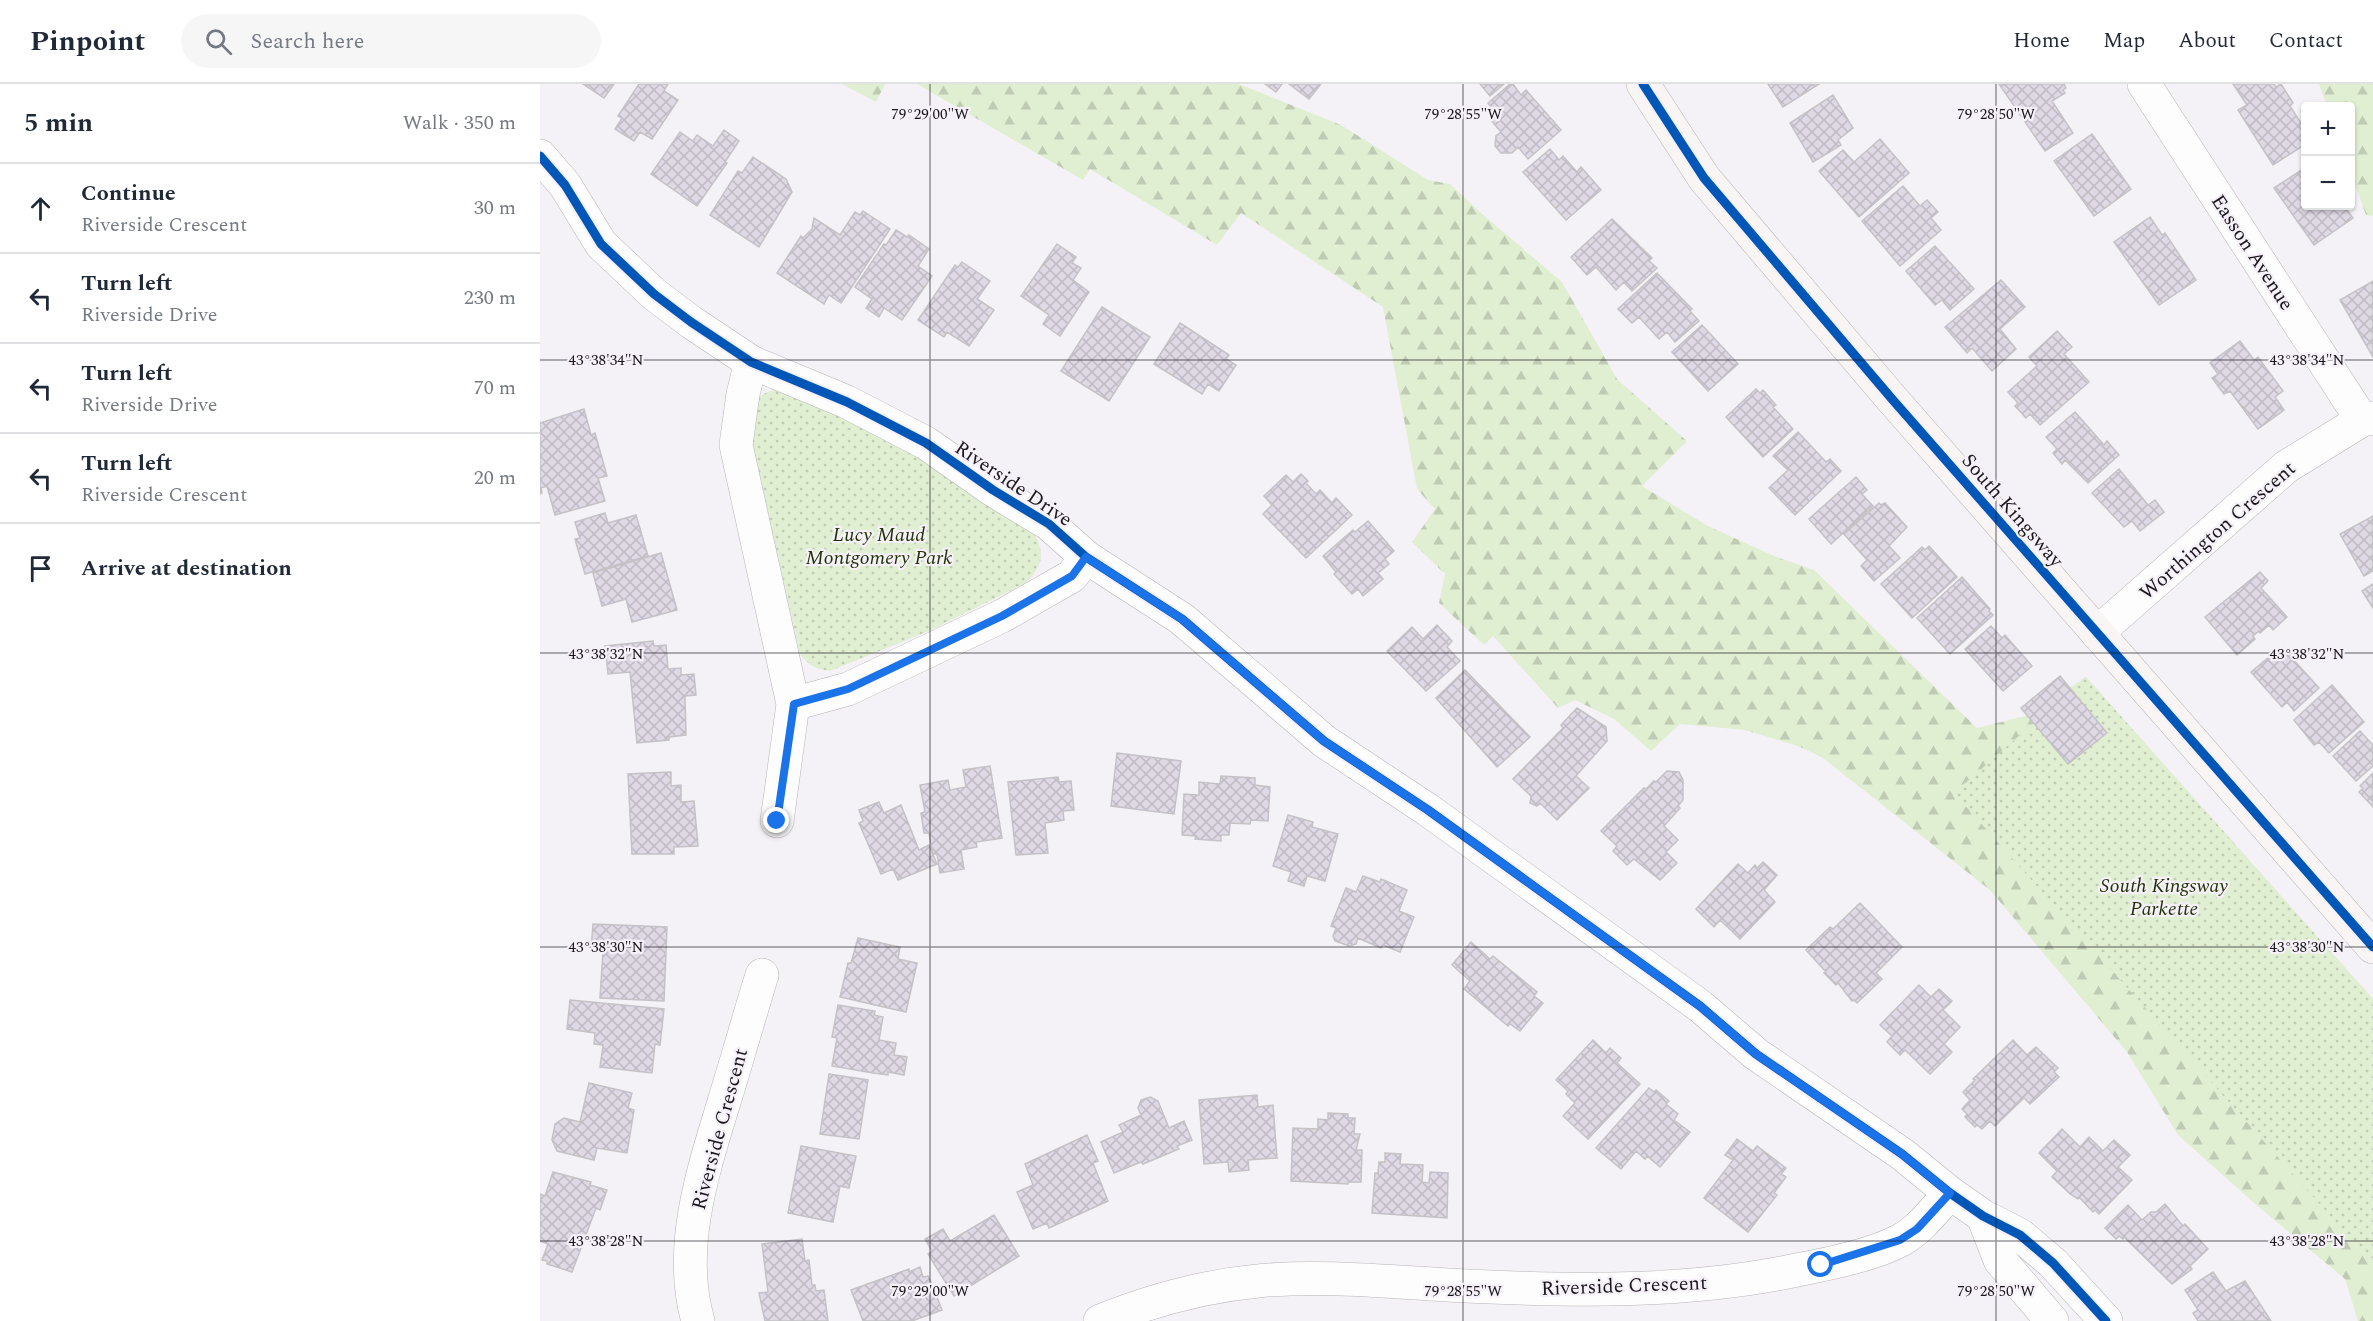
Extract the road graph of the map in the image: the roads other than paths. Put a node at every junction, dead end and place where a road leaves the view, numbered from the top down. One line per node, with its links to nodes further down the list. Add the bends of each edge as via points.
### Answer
1 (1643, 84): 7 (street, South Kingsway, via 1704,178)
2 (2144, 84): 5 (street, Easson Avenue)
3 (540, 156): 4 (street, Riverside Drive, via 565,185 602,244 627,271 691,322)
4 (751, 362): 6 (street, Riverside Drive, via 847,402 926,444 1049,524); 8 (street, via 736,445)
5 (2368, 419): 7 (street, Worthington Crescent, via 2286,467)
6 (1086, 557): 8 (street, via 1072,576 1002,616 848,689); 12 (street, Riverside Drive, via 1182,619 1324,741 1428,810 1690,999 1756,1054 1902,1154)
7 (2097, 633): 10 (street, South Kingsway)
8 (794, 704): 9 (street)
9 (777, 821)
10 (2373, 947)
11 (762, 975): 14 (street, Riverside Crescent, via 703,1173 692,1234 691,1280)
12 (1950, 1193): 13 (street, Riverside Drive); 15 (street, Riverside Crescent, via 1917,1229 1900,1240 1821,1265 1773,1275 1701,1285 1596,1290 1353,1280 1260,1281 1212,1287)
13 (1983, 1216): 16 (street, via 2000,1260); 17 (street, Riverside Drive, via 2020,1235 2053,1263)
14 (698, 1321)
15 (1100, 1321)
16 (2052, 1321)
17 (2106, 1321)

